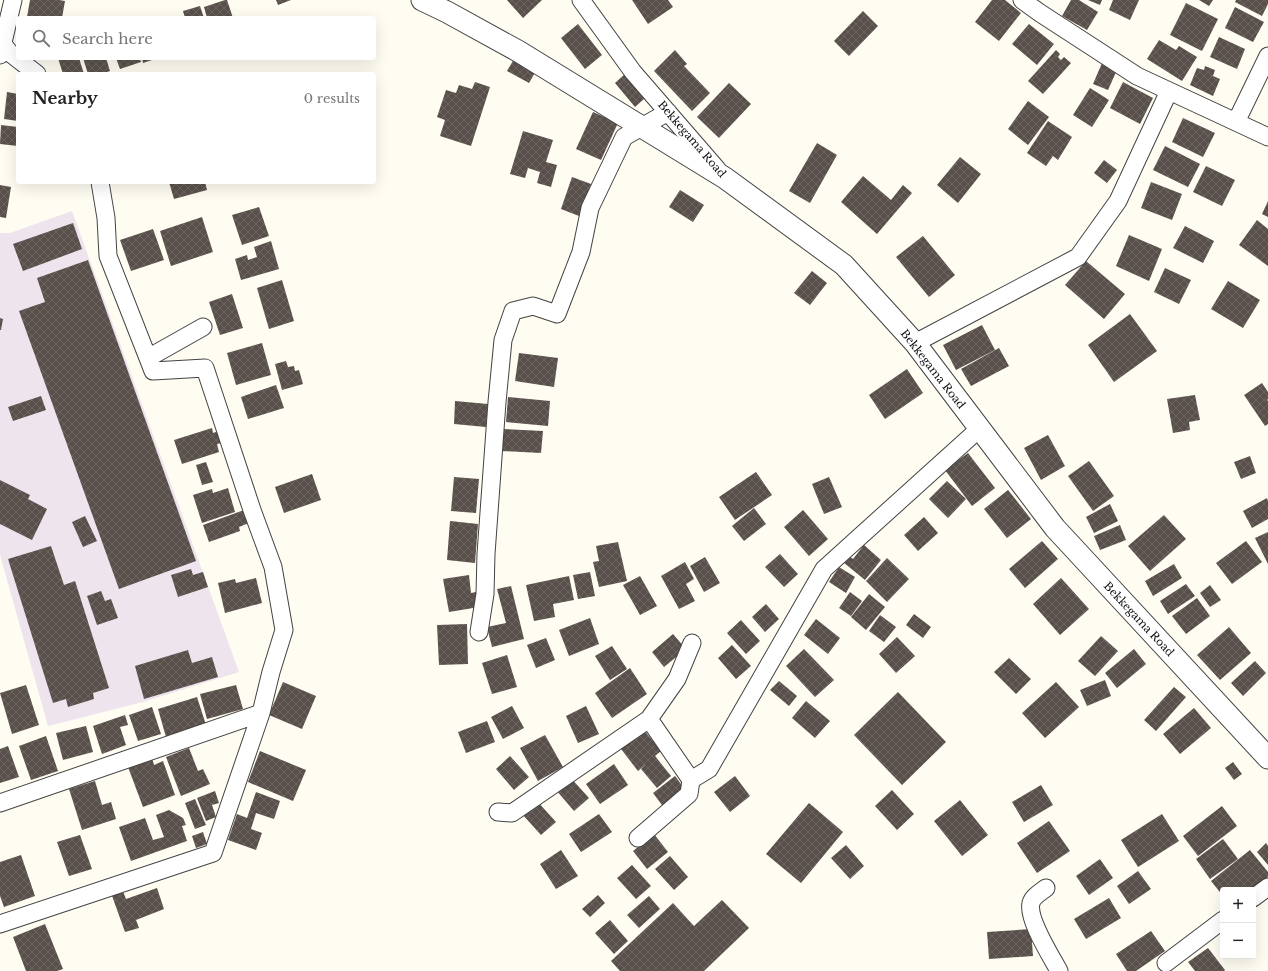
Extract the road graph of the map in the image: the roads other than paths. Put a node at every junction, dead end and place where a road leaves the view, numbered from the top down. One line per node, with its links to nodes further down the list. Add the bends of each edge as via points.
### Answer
1 (13, 0): 6 (street)
2 (422, 0): 14 (street, via 518,51)
3 (581, 0): 12 (street, Bekkegama Road, via 634,72)
4 (1022, 0): 5 (street)
5 (1043, 7): 11 (street, via 1137,76)
6 (1, 49): 8 (street)
7 (1268, 56): 13 (street)
8 (16, 58)
9 (19, 60): 10 (street)
10 (34, 72)
11 (1169, 91): 13 (street); 19 (street, via 1118,202 1078,257)
12 (668, 112): 14 (street); 16 (street, Bekkegama Road)
13 (1236, 122): 15 (street)
14 (641, 127): 16 (street); 22 (street, via 624,138 590,208 581,252 556,314 533,306 512,311 504,340 498,387 485,594)
15 (1268, 137)
16 (724, 178): 19 (street, Bekkegama Road, via 844,265)
17 (100, 184): 20 (street, via 106,218 108,256)
18 (203, 327): 20 (street)
19 (915, 343): 21 (street, Bekkegama Road)
20 (148, 358): 24 (street, via 153,371 205,368 273,567 284,630)
21 (980, 428): 26 (street, Bekkegama Road, via 1055,528); 27 (street, via 824,569 709,769)
22 (479, 632)
23 (692, 643): 25 (street, via 677,678)
24 (261, 713): 28 (street); 35 (street, via 213,854)
25 (649, 719): 27 (street); 29 (street, via 512,813)
26 (1268, 758)
27 (691, 780): 30 (street, via 689,794)
28 (0, 803)
29 (498, 812)
30 (638, 838)
31 (1268, 887): 33 (street)
32 (1046, 888): 37 (street, via 1034,897 1031,912)
33 (1256, 896)
34 (1220, 922): 36 (street)
35 (0, 924)
36 (1166, 963)
37 (1059, 971)

